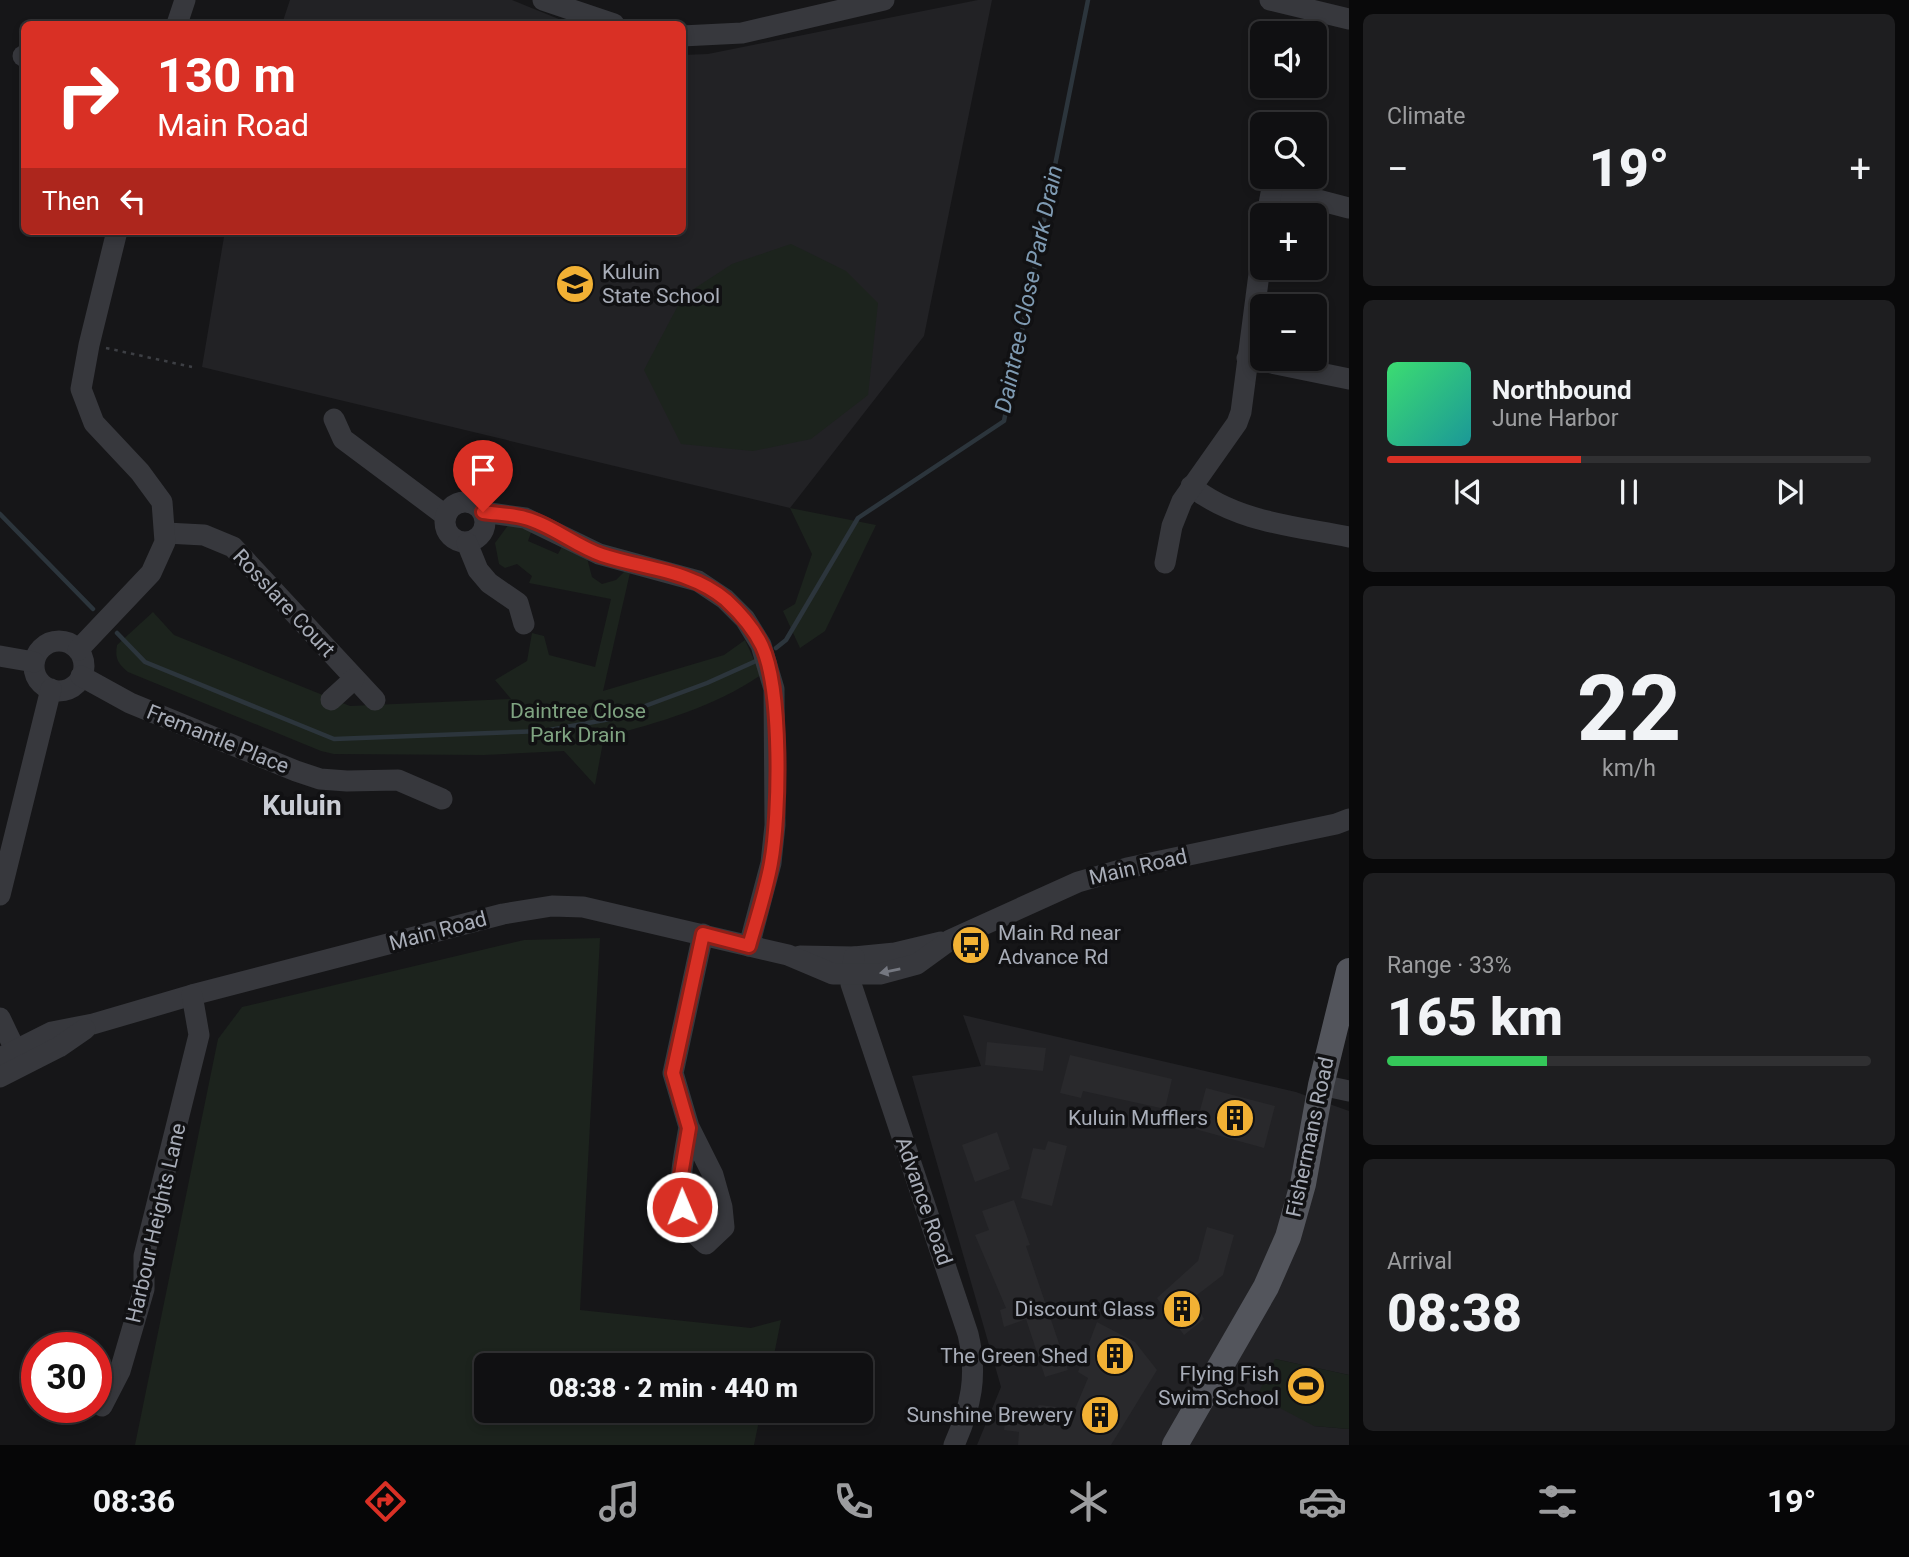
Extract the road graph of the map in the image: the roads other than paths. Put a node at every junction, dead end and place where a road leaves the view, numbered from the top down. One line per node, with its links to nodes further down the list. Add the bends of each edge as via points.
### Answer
1 (185, 0): 7 (street)
2 (884, 0): 5 (street)
3 (1270, 0): 6 (street)
4 (554, 2): 8 (street)
5 (826, 7): 9 (street, via 742,33)
6 (1349, 19)
7 (178, 21)
8 (606, 21)
9 (686, 36)
10 (1293, 189): 11 (street)
11 (1349, 208)
12 (116, 235): 20 (street, via 81,389 93,423 162,502)
13 (1258, 280): 14 (street)
14 (1247, 358): 15 (street); 17 (street, via 1245,398 1237,423)
15 (1349, 379)
16 (334, 419): 19 (street, via 343,439)
17 (1191, 486): 21 (street, via 1218,505 1246,516); 23 (street, via 1176,514)
18 (483, 512): 19 (street, via 466,502 454,506); 22 (street, via 483,532); 37 (street, via 525,518 599,554 698,581 745,619 761,645 774,689 775,825 771,863)
19 (446, 516): 22 (street, via 449,535)
20 (166, 533): 25 (street, via 151,573); 29 (street, Rosslare Court, via 204,535 233,547)
21 (1349, 537)
22 (467, 543): 24 (street, via 489,583 518,603)
23 (1165, 563)
24 (524, 624)
25 (78, 649): 27 (street, via 55,641 43,646); 28 (street, via 83,660)
26 (0, 656): 27 (street)
27 (34, 662): 30 (street, via 37,679)
28 (81, 676): 30 (street, via 69,688); 33 (street, Fremantle Place, via 130,703 296,771 334,780 398,780)
29 (354, 679): 31 (street); 32 (street, Rosslare Court)
30 (51, 689): 35 (street)
31 (331, 700)
32 (375, 700)
33 (442, 799)
34 (1345, 824): 38 (street, Main Road, via 1078,882 950,940 917,964 900,970)
35 (0, 895)
36 (703, 934): 37 (street, Main Road); 40 (street, Main Road, via 617,914 552,906 503,914); 46 (street, via 673,1073)
37 (749, 946): 38 (street, Main Road, via 788,955 833,974)
38 (853, 966): 48 (street, Advance Road, via 851,984 974,1359 971,1402)
39 (1349, 971): 44 (main road, Fishermans Road)
40 (192, 995): 42 (street, Main Road, via 93,1024 59,1047); 47 (street, Harbour Heights Lane, via 199,1035 144,1256 144,1289)
41 (0, 1018): 42 (street)
42 (12, 1057): 43 (street, Main Road)
43 (0, 1077)
44 (1321, 1085): 45 (street); 49 (main road, Fishermans Road, via 1288,1237 1266,1287)
45 (1349, 1091)
46 (689, 1128)
47 (112, 1387)
48 (954, 1445)
49 (1175, 1445)

